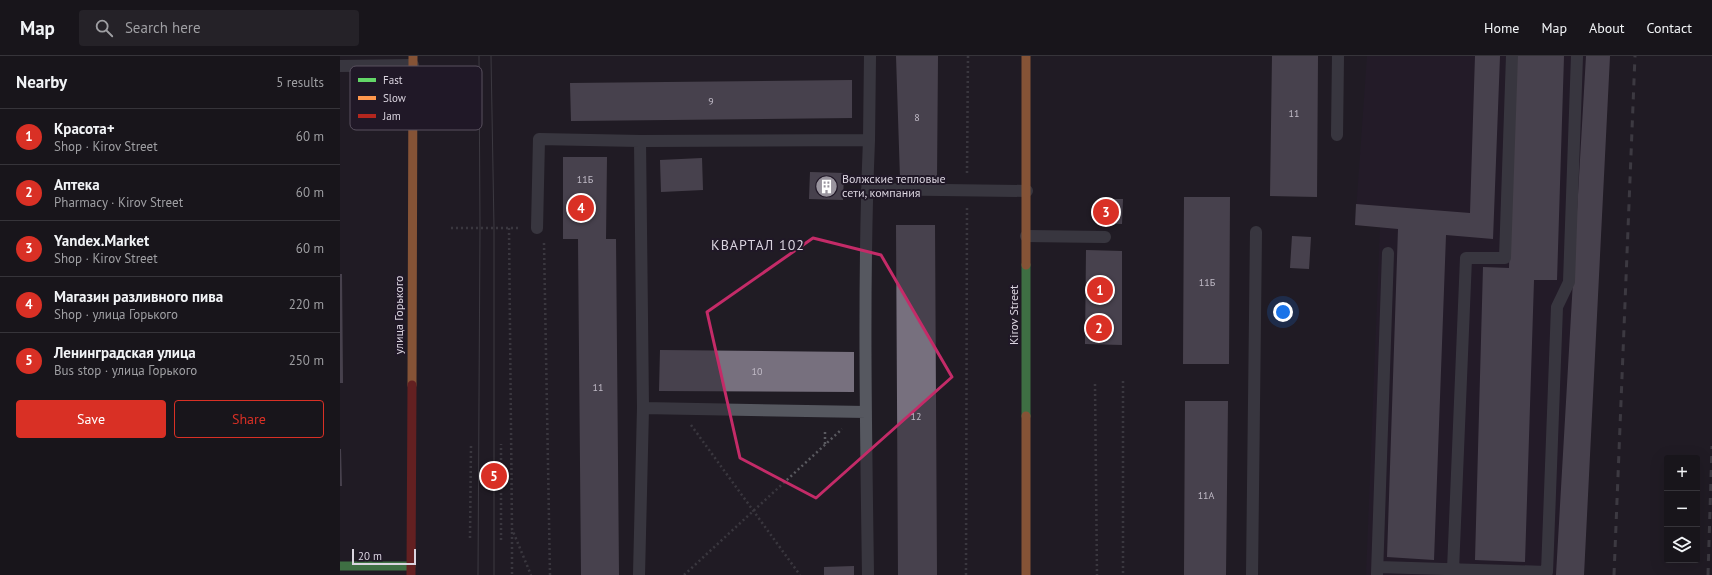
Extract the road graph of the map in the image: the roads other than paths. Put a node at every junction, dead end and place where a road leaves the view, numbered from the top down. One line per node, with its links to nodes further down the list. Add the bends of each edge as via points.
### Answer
1 (870, 56): 10 (lane)
2 (1026, 56): 13 (street, Kirov Street)
3 (1338, 56): 9 (lane)
4 (1512, 56): 22 (lane, via 1505,258 1466,258)
5 (1577, 56): 22 (lane, via 1570,282 1557,307 1547,572)
6 (413, 61): 7 (lane)
7 (340, 66)
8 (413, 130): 23 (street, улица Горького)
9 (1337, 135)
10 (869, 140): 11 (lane); 12 (lane)
11 (640, 141): 14 (lane, via 539,139); 19 (lane)
12 (867, 189): 13 (lane); 20 (lane)
13 (1027, 190): 16 (street, Kirov Street)
14 (536, 228)
15 (1256, 232): 28 (lane)
16 (1026, 236): 17 (lane); 27 (street, Kirov Street)
17 (1105, 237)
18 (1388, 253): 24 (lane)
19 (643, 408): 20 (lane); 25 (lane)
20 (863, 412): 26 (lane)
21 (340, 566): 23 (street)
22 (1453, 570): 24 (lane)
23 (411, 571)
24 (1378, 571)
25 (639, 575)
26 (868, 575)
27 (1026, 575)
28 (1252, 575)

